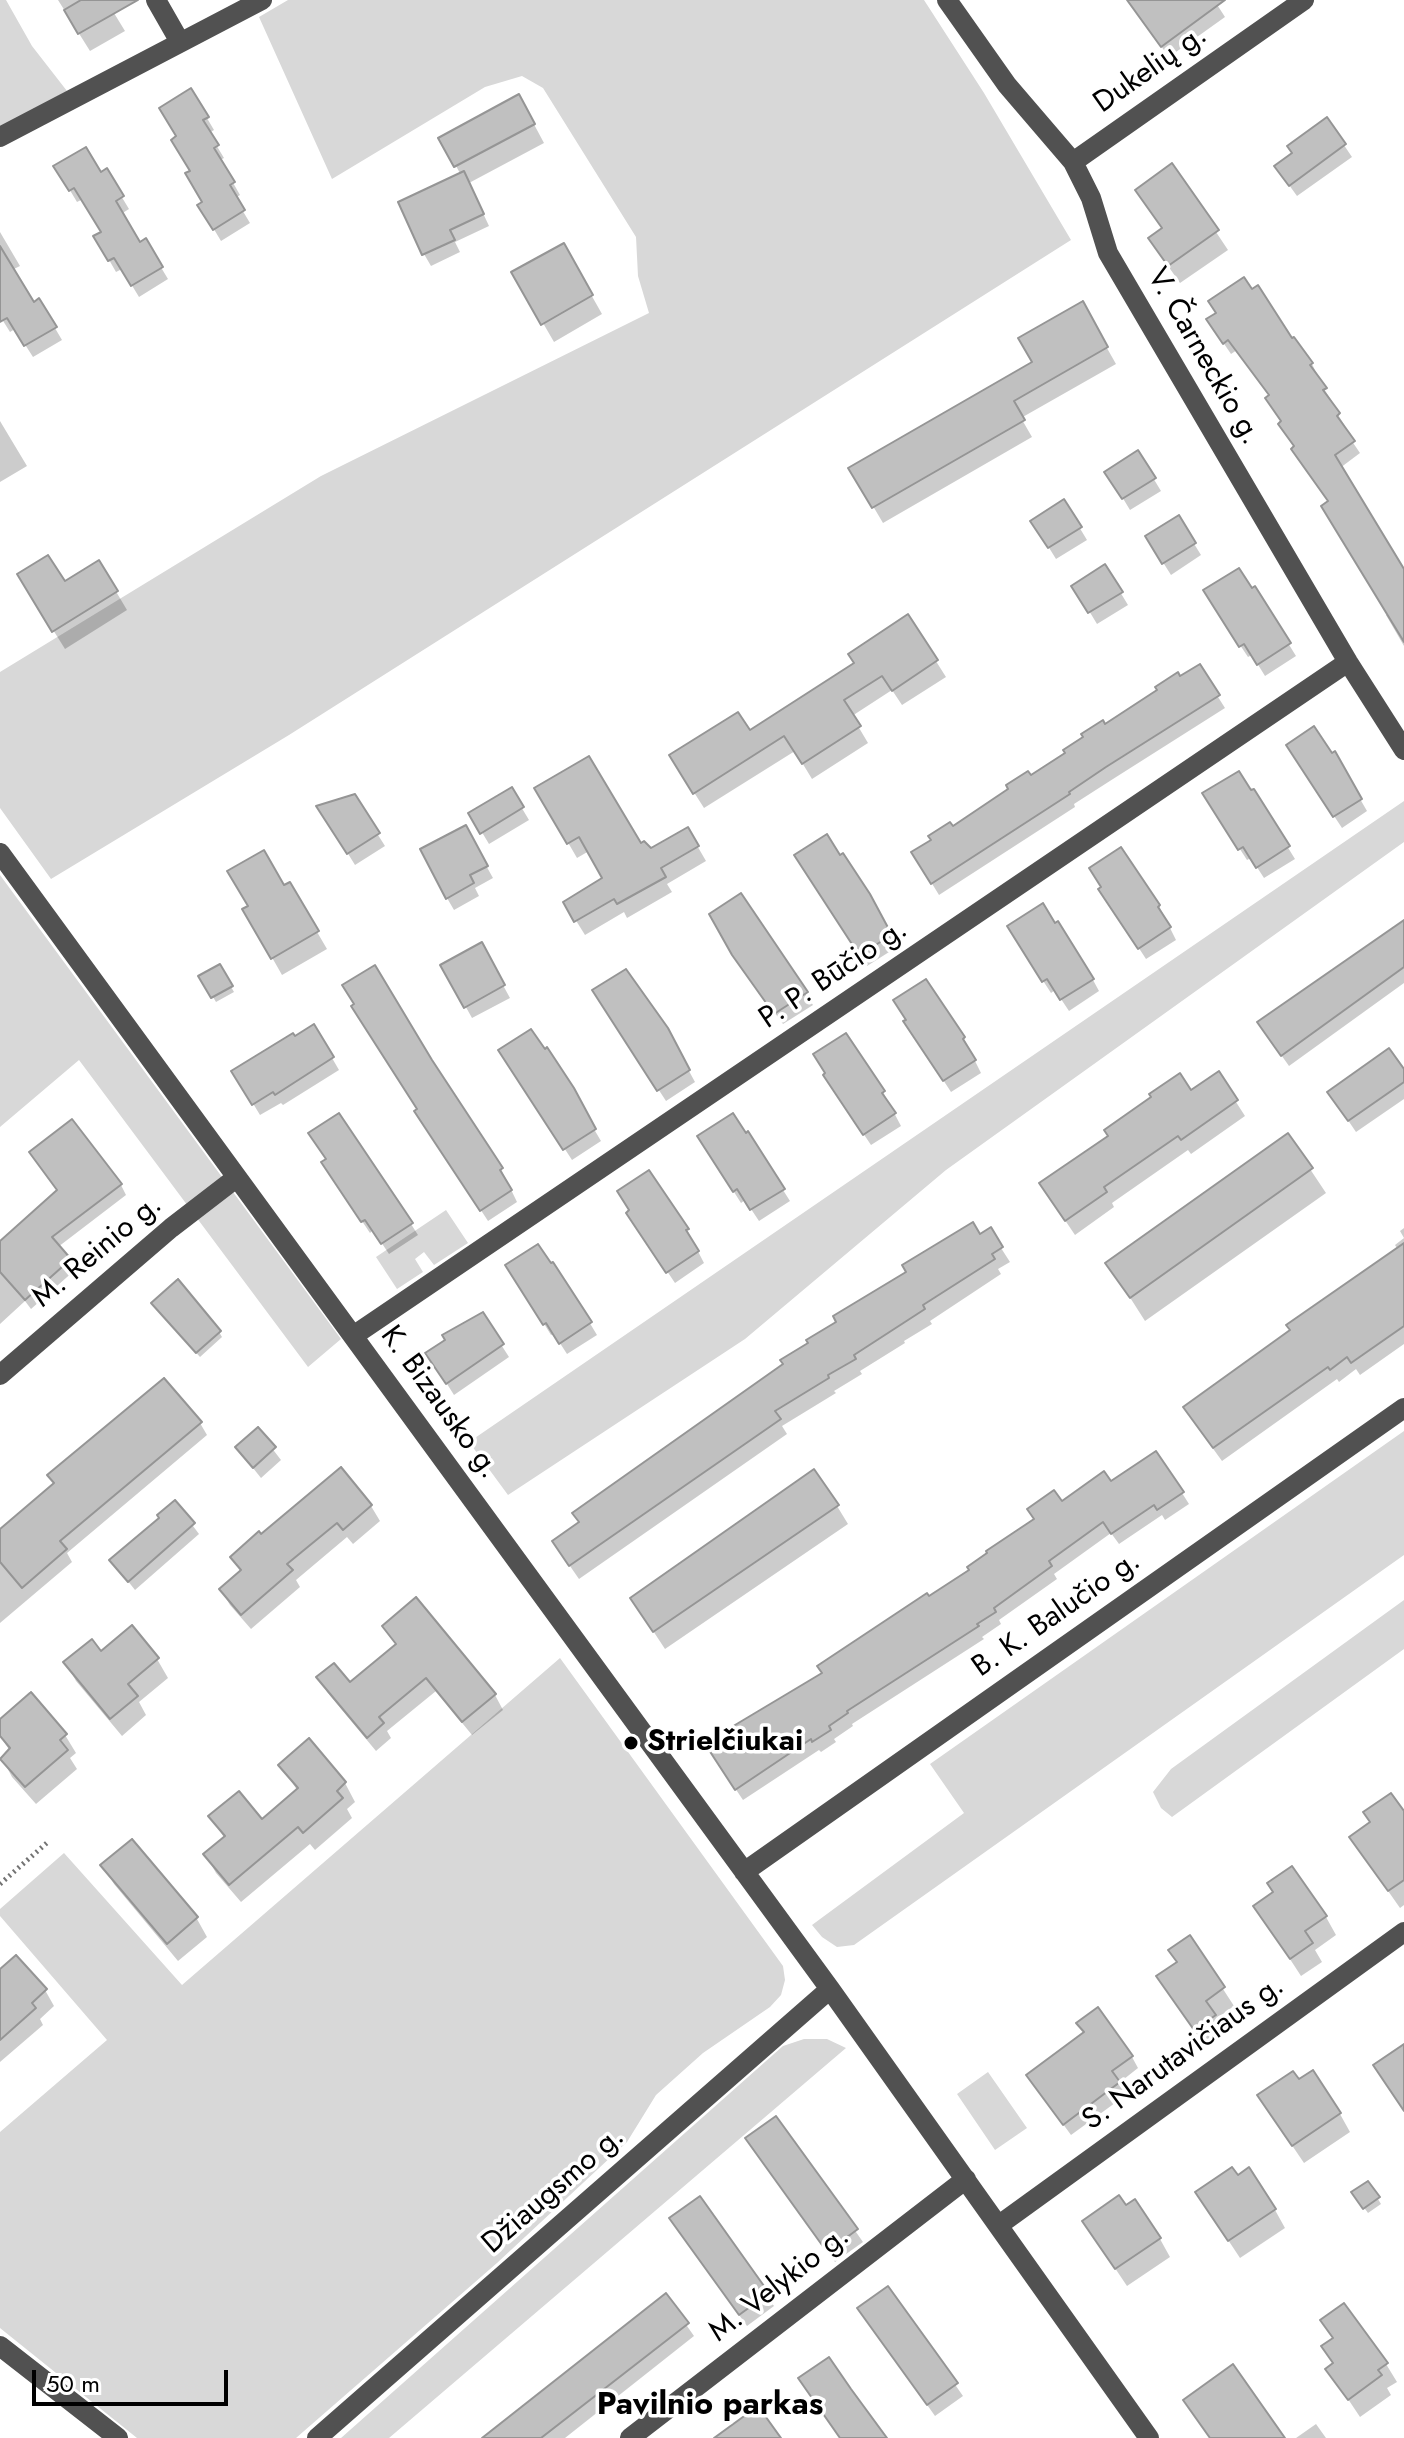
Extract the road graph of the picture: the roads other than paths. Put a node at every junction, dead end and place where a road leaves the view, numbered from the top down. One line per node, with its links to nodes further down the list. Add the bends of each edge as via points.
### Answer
1 (156, 0): 5 (street)
2 (262, 0): 5 (street)
3 (947, 0): 7 (street, V. Čarneckio g., via 1007,85)
4 (1304, 0): 7 (street, Dukelių g.)
5 (180, 42): 6 (street)
6 (0, 137)
7 (1073, 162): 8 (street, V. Čarneckio g., via 1108,253)
8 (1348, 662): 9 (street, V. Čarneckio g.); 14 (street, P. P. Būčio g.)
9 (1404, 750)
10 (0, 853): 11 (street, K. Bizausko g.)
11 (18, 877): 12 (street); 13 (street, K. Bizausko g.)
12 (0, 890)
13 (236, 1178): 14 (street, K. Bizausko g.); 15 (street, M. Reinio g.)
14 (353, 1336): 17 (street, K. Bizausko g.)
15 (0, 1375)
16 (1404, 1408): 17 (street, B. K. Balučio g.)
17 (744, 1872): 19 (street, K. Bizausko g.)
18 (1404, 1932): 21 (street, S. Narutavičiaus g.)
19 (830, 1989): 20 (street); 24 (street, Džiaugsmo g.)
20 (966, 2179): 21 (street); 25 (street, M. Velykio g.)
21 (999, 2225): 26 (street)
22 (3, 2354): 23 (street)
23 (118, 2438)
24 (317, 2438)
25 (630, 2438)
26 (1149, 2438)

